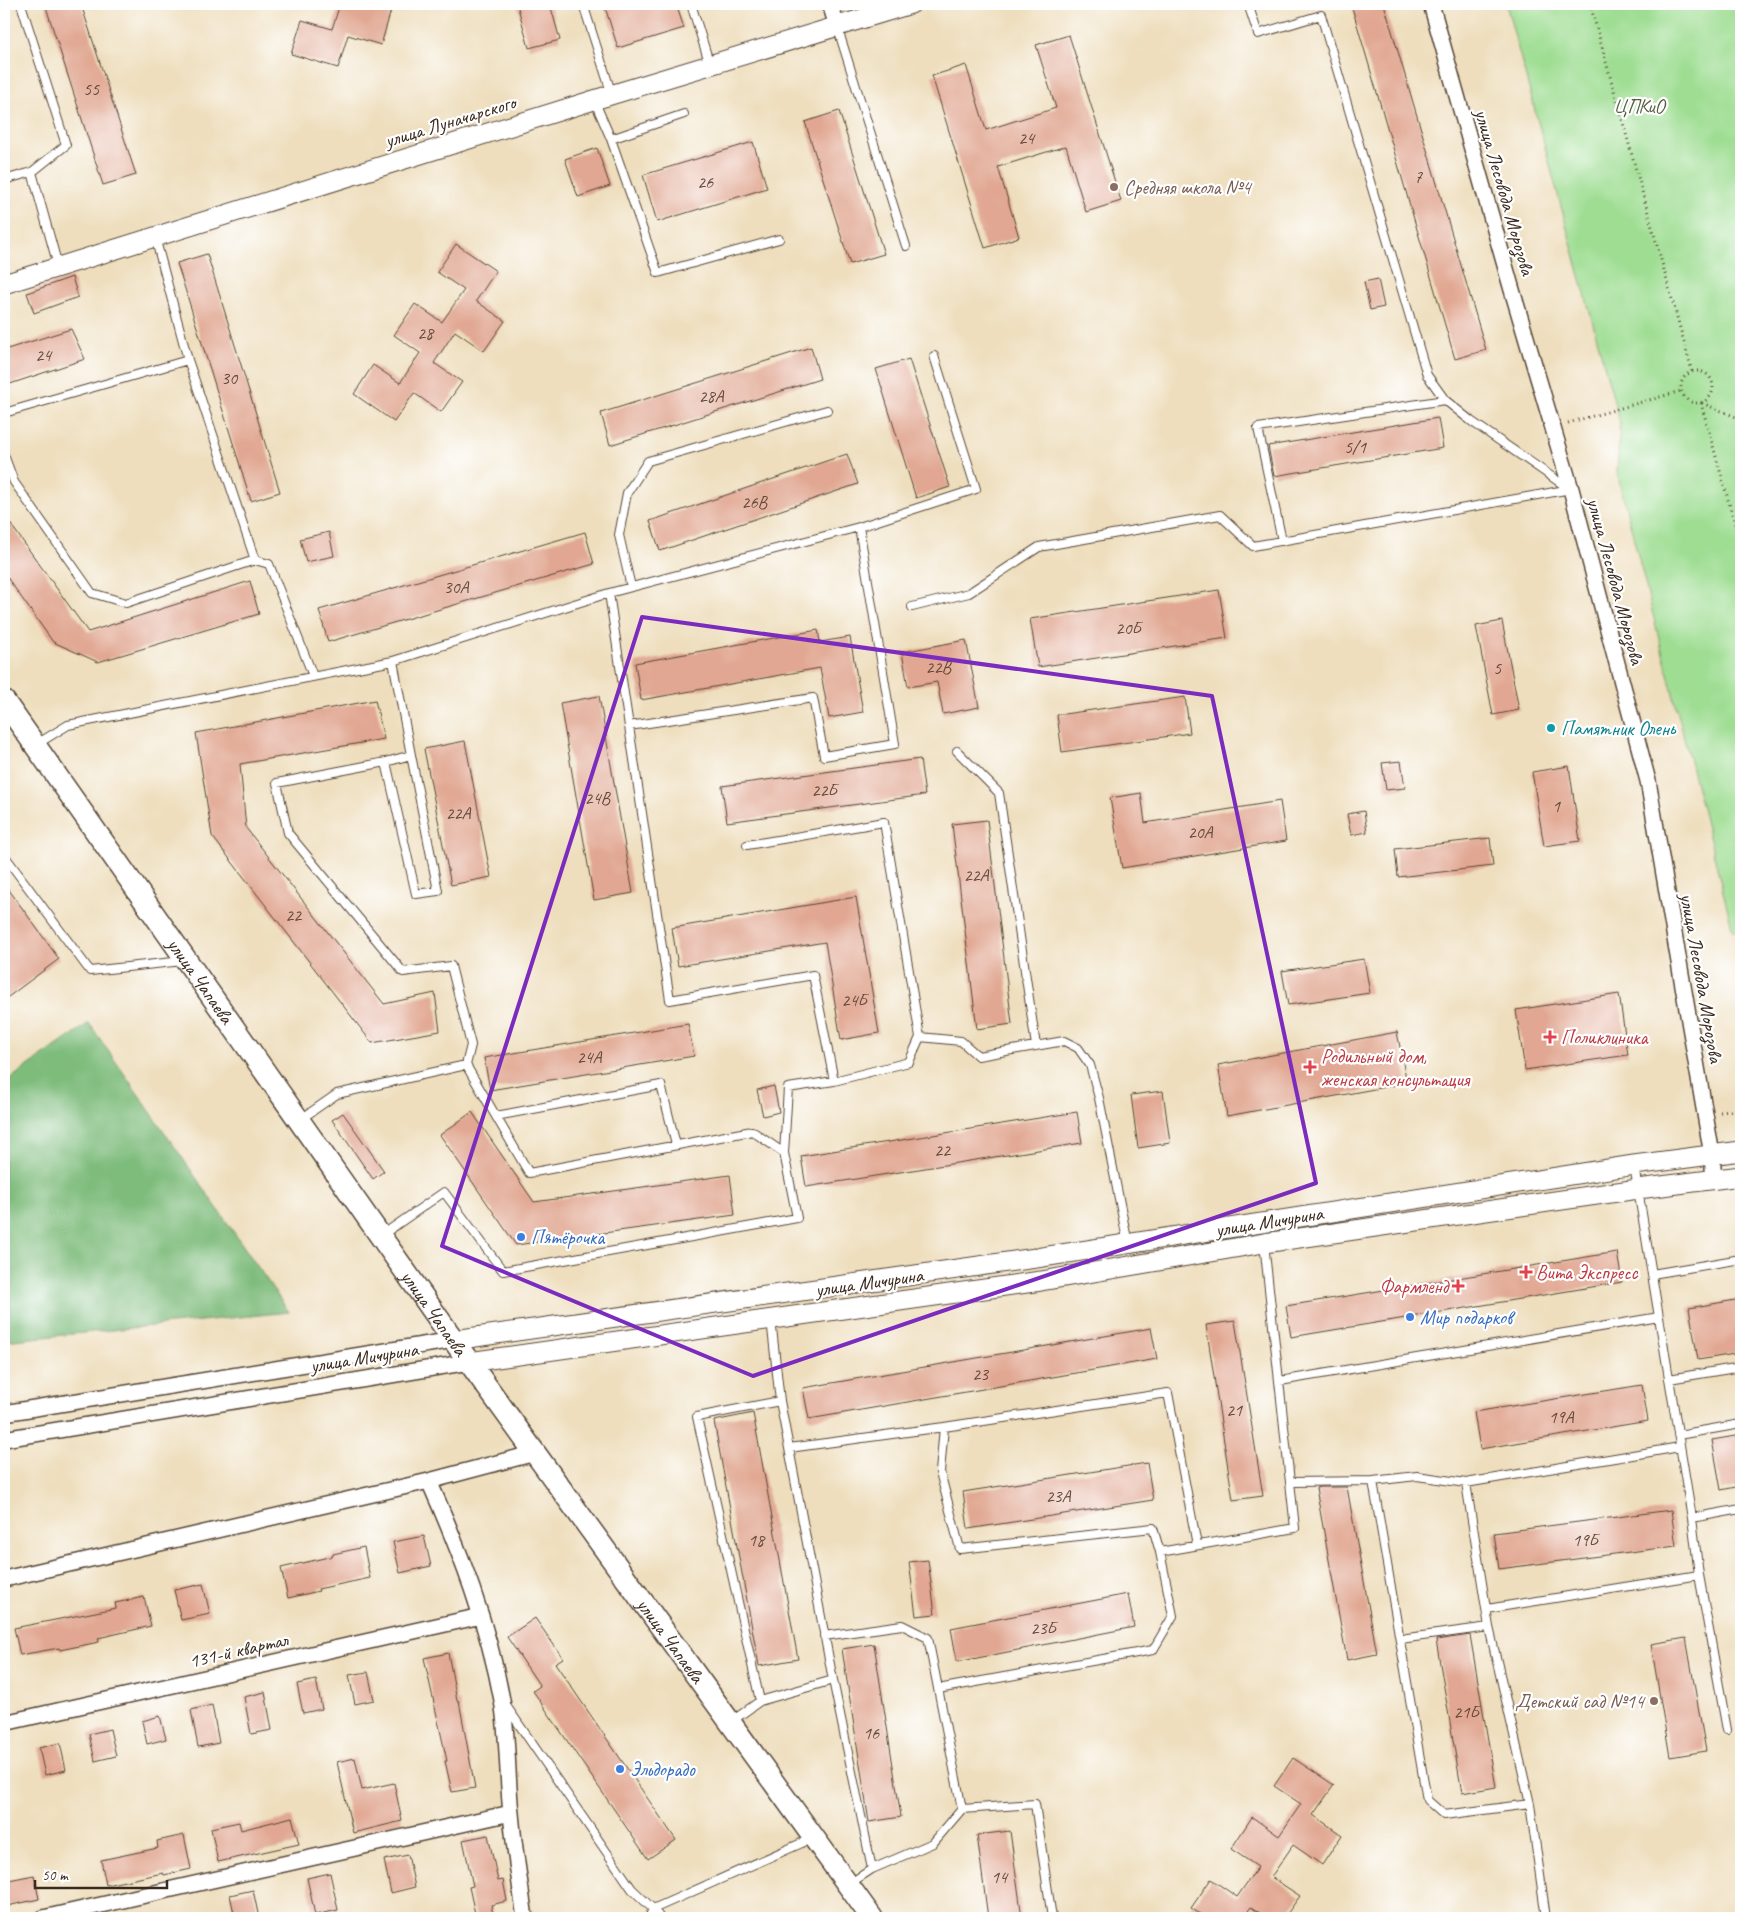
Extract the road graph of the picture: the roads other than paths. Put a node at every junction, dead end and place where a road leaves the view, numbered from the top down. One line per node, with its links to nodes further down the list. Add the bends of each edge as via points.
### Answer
1 (21, 4): 13 (lane, via 66,145)
2 (583, 4): 10 (lane)
3 (691, 4): 9 (lane)
4 (830, 4): 8 (street)
5 (911, 4): 8 (street, улица Луначарского)
6 (1248, 4): 22 (lane, via 1258,34 1321,15 1427,375)
7 (1431, 4): 26 (street, улица Лесовода Морозова)
8 (837, 26): 9 (street, улица Луначарского); 17 (lane)
9 (710, 65): 10 (street, улица Луначарского)
10 (603, 97): 12 (lane); 15 (street, улица Луначарского)
11 (684, 114): 12 (lane)
12 (611, 139): 16 (lane, via 658,273)
13 (32, 172): 14 (lane); 18 (lane)
14 (4, 180)
15 (155, 237): 18 (street, улица Луначарского); 21 (lane)
16 (779, 239)
17 (906, 246)
18 (58, 267): 19 (street, улица Луначарского)
19 (4, 284)
20 (934, 356): 27 (lane, via 976,489)
21 (188, 360): 24 (lane); 29 (lane)
22 (1445, 400): 26 (lane, via 1491,436); 28 (lane, via 1258,428)
23 (827, 410): 30 (lane, via 648,461 627,493 618,535)
24 (4, 413)
25 (4, 455): 29 (lane, via 14,482 92,593 126,603)
26 (1571, 489): 28 (lane); 53 (street, улица Лесовода Морозова, via 1648,781)
27 (859, 526): 30 (lane); 36 (lane, via 895,744 824,756 813,698)
28 (1282, 541): 32 (lane, via 1253,546 1220,516 1049,546 1039,548 969,593)
29 (254, 560): 34 (lane, via 269,564)
30 (631, 587): 31 (lane)
31 (609, 593): 33 (lane); 36 (lane)
32 (912, 607)
33 (393, 661): 34 (lane); 39 (lane)
34 (313, 676): 37 (lane, via 68,725)
35 (4, 702): 37 (main road, улица Чапаева)
36 (629, 726): 47 (lane, via 670,1000 813,975)
37 (35, 746): 43 (main road, улица Чапаева)
38 (957, 751): 45 (lane, via 999,793)
39 (411, 755): 40 (lane); 40 (lane, via 438,891 416,894)
40 (386, 762): 46 (lane, via 277,783 288,832 403,972 452,966 471,1045)
41 (747, 845): 44 (lane, via 884,822)
42 (4, 855): 43 (lane, via 90,971)
43 (186, 961): 49 (main road, улица Чапаева)
44 (920, 1037): 45 (lane, via 961,1042 978,1056); 47 (lane, via 909,1062)
45 (1036, 1046): 60 (lane, via 1064,1041 1078,1048 1090,1065)
46 (466, 1065): 48 (lane); 49 (lane, via 337,1094)
47 (834, 1081): 52 (lane, via 788,1088)
48 (496, 1116): 50 (lane, via 529,1173); 50 (lane, via 661,1085)
49 (299, 1120): 58 (main road, улица Чапаева)
50 (676, 1145): 52 (lane, via 752,1130)
51 (1741, 1151): 53 (street, улица Мичурина)
52 (784, 1153): 58 (lane, via 797,1218 503,1271 444,1192)
53 (1712, 1155): 54 (street, улица Мичурина); 56 (street, улица Лесовода Морозова)
54 (1634, 1165): 57 (lane); 60 (street, улица Мичурина)
55 (1741, 1176): 56 (street, улица Мичурина)
56 (1714, 1180): 57 (street, улица Мичурина)
57 (1638, 1189): 59 (street, улица Мичурина); 62 (lane)
58 (381, 1236): 65 (main road, улица Чапаева)
59 (1264, 1243): 64 (street, улица Мичурина, via 1041,1281); 69 (lane)
60 (1128, 1244): 65 (street, улица Мичурина)
61 (1741, 1259): 62 (lane)
62 (1652, 1274): 63 (lane)
63 (1659, 1317): 68 (lane); 69 (lane)
64 (771, 1318): 66 (street, улица Мичурина); 70 (lane)
65 (454, 1340): 66 (main road, улица Чапаева); 71 (street, улица Мичурина)
66 (469, 1362): 75 (street, улица Мичурина); 78 (main road, улица Чапаева)
67 (1741, 1367): 68 (lane)
68 (1669, 1379): 74 (lane)
69 (1280, 1381): 81 (lane)
70 (780, 1401): 77 (lane); 97 (lane, via 697,1417)
71 (4, 1413)
72 (1741, 1424): 74 (lane)
73 (944, 1427): 77 (lane); 85 (lane, via 1168,1393); 86 (lane, via 940,1472 960,1549 1152,1528)
74 (1678, 1434): 76 (lane)
75 (4, 1439)
76 (1680, 1447): 82 (lane); 84 (lane)
77 (789, 1448): 92 (lane)
78 (535, 1453): 79 (street); 98 (main road, улица Чапаева)
79 (429, 1481): 88 (street); 90 (street, via 458,1549)
80 (1373, 1481): 81 (lane); 82 (lane, via 1417,1476); 93 (lane)
81 (1292, 1482): 85 (lane, via 1295,1528)
82 (1466, 1483): 89 (lane)
83 (1741, 1509): 84 (lane)
84 (1692, 1518): 87 (lane)
85 (1197, 1545): 86 (lane)
86 (1160, 1552): 95 (lane, via 1173,1616 1153,1650)
87 (1699, 1575): 89 (lane); 100 (lane)
88 (4, 1580)
89 (1487, 1609): 91 (lane)
90 (481, 1616): 96 (street); 99 (street, 131-й квартал)
91 (1489, 1627): 93 (lane); 101 (lane)
92 (824, 1636): 94 (lane); 95 (lane, via 902,1625 928,1638)
93 (1400, 1639): 101 (lane, via 1426,1800 1444,1815)
94 (833, 1680): 97 (lane); 105 (lane)
95 (938, 1689): 102 (lane)
96 (501, 1699): 103 (street); 107 (lane, via 632,1890)
97 (760, 1701): 98 (lane)
98 (730, 1722): 104 (main road, улица Чапаева)
99 (4, 1723)
100 (1728, 1730)
101 (1530, 1804): 114 (lane)
102 (962, 1809): 105 (lane, via 933,1843); 113 (lane, via 1035,1804)
103 (510, 1813): 108 (street); 109 (street)
104 (814, 1837): 106 (main road, улица Чапаева); 107 (lane)
105 (872, 1868): 106 (lane)
106 (849, 1884): 112 (main road, улица Чапаева)
107 (653, 1909): 110 (lane); 111 (lane)
108 (43, 1918)
109 (525, 1918)
110 (649, 1918)
111 (660, 1918)
112 (872, 1918)
113 (1052, 1918)
114 (1546, 1918)

